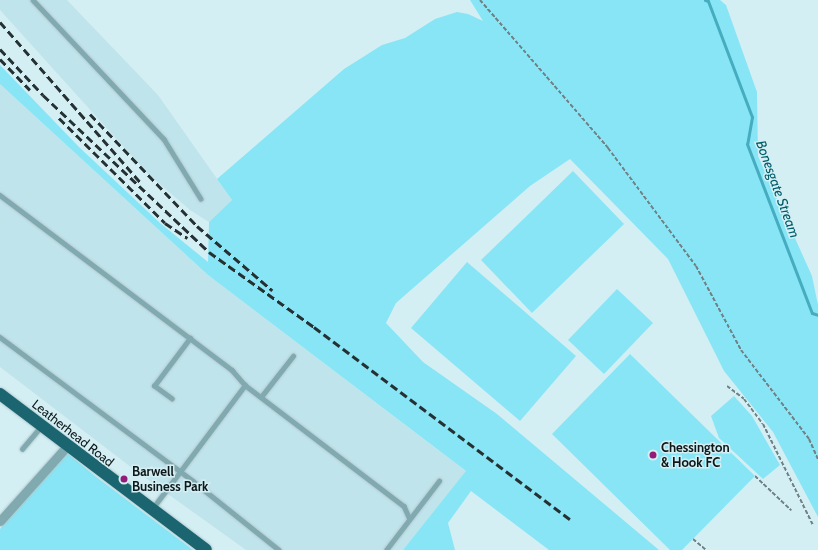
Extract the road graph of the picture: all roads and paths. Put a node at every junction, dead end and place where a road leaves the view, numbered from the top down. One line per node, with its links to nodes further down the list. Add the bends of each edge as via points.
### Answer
1 (33, 0): 4 (lane, via 164,139)
2 (480, 0): 16 (path, via 608,148 696,266 741,350 809,440)
3 (0, 196): 6 (lane)
4 (201, 199)
5 (0, 338): 17 (lane)
6 (190, 338): 8 (lane, via 232,370); 12 (lane, via 154,386)
7 (293, 356): 11 (lane)
8 (245, 385): 11 (lane); 17 (lane)
9 (726, 386): 24 (path, via 744,399 763,424)
10 (0, 394): 13 (highway, Leatherhead Road)
11 (261, 397): 22 (lane, via 404,506)
12 (172, 399)
13 (41, 426): 14 (highway, Leatherhead Road); 15 (lane)
14 (67, 446): 20 (highway, Leatherhead Road); 23 (street)
15 (22, 448)
16 (818, 459)
17 (178, 471): 20 (lane); 27 (lane)
18 (755, 476): 21 (path)
19 (439, 480): 22 (lane)
20 (151, 510): 26 (highway, Leatherhead Road)
21 (792, 510)
22 (409, 517): 28 (lane)
23 (0, 521)
24 (813, 525)
25 (693, 539): 29 (path)
26 (206, 550)
27 (279, 550)
28 (386, 550)
29 (706, 550)

